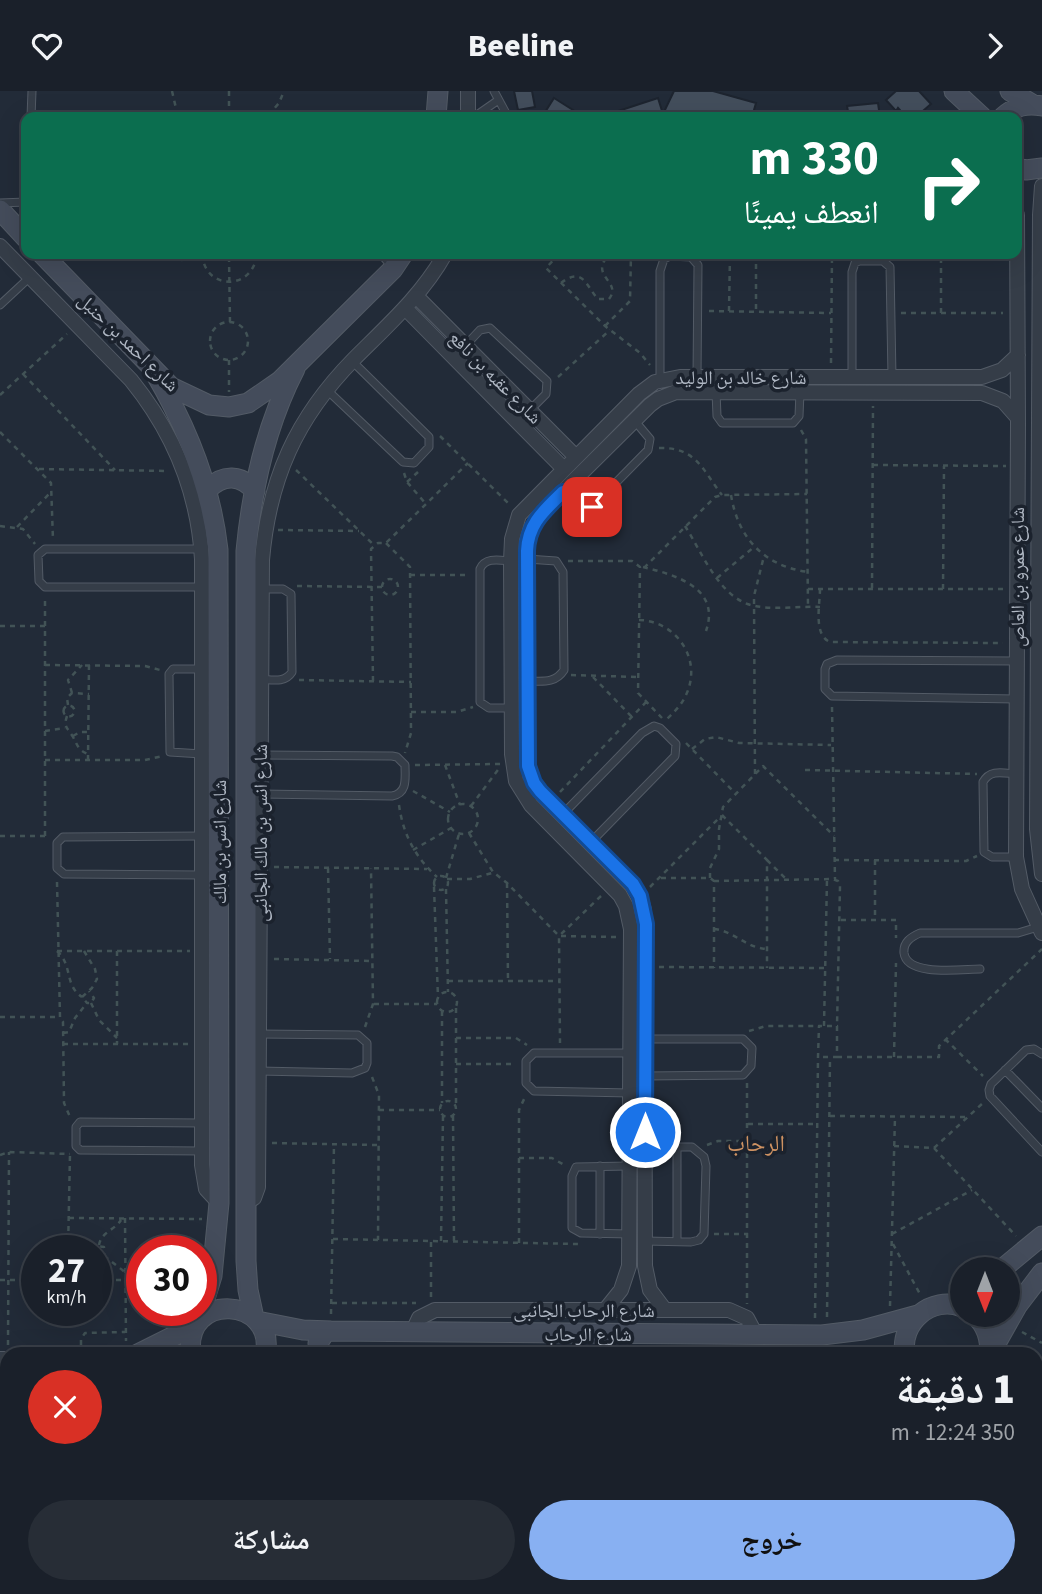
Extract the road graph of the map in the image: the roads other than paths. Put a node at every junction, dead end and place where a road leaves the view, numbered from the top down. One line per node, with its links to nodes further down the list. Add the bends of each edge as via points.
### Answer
1 (32, 91): 9 (lane)
2 (438, 91): 10 (street)
3 (468, 91): 11 (street)
4 (494, 91): 7 (lane)
5 (954, 91): 14 (street)
6 (1010, 91): 8 (street)
7 (497, 101): 12 (lane); 13 (lane)
8 (1037, 105): 15 (street, via 1021,105)
9 (31, 112)
10 (436, 112)
11 (470, 112)
12 (479, 112)
13 (505, 112)
14 (970, 112)
15 (1009, 112)
16 (1042, 168): 17 (street)
17 (1022, 169)
18 (1042, 186): 34 (street, شارع عمرو بن العاص)
19 (21, 202): 20 (lane)
20 (0, 203)
21 (0, 210): 22 (street)
22 (21, 233)
23 (2, 252): 30 (street)
24 (51, 259): 39 (street, شارع احمد بن حنبل)
25 (392, 259): 38 (street)
26 (442, 259): 31 (street, شارع انس بن مالك الجانبى)
27 (664, 259): 43 (lane)
28 (694, 259): 40 (lane, via 699,271)
29 (1017, 259): 36 (street, شارع عمرو بن العاص)
30 (30, 277): 32 (lane); 55 (street, via 147,400 167,431 184,468)
31 (416, 296): 33 (street, شارع انس بن مالك الجانبى); 35 (street, شارع عقبه بن نافع)
32 (0, 305)
33 (405, 308): 37 (street, شارع انس بن مالك الجانبى); 51 (street, شارع عقبه بن نافع)
34 (1041, 329): 57 (street, شارع عمرو بن العاص)
35 (465, 345): 47 (street, شارع عقبه بن نافع); 47 (lane, via 490,328 547,381 546,394)
36 (1018, 355): 42 (street, شارع خالد بن الوليد, via 1002,370 982,377); 48 (street, شارع عمرو بن العاص)
37 (352, 361): 44 (street, شارع انس بن مالك الجانبى); 44 (lane, via 429,437 429,447 414,463 402,462)
38 (295, 369): 39 (street, شارع احمد بن حنبل, via 248,403 229,407 189,398); 53 (street, شارع انس بن مالك, via 274,416)
39 (155, 373): 52 (street, شارع انس بن مالك, via 180,418)
40 (697, 376): 41 (street, شارع خالد بن الوليد); 43 (street, شارع خالد بن الوليد)
41 (852, 377): 42 (street, شارع خالد بن الوليد); 42 (lane, via 852,272 859,261 883,261 890,267)
42 (892, 377)
43 (658, 381): 50 (street, شارع خالد بن الوليد, via 646,387)
44 (327, 389): 63 (street, شارع انس بن مالك الجانبى, via 297,433 276,482 265,530)
45 (716, 391): 46 (street, شارع خالد بن الوليد); 46 (lane, via 717,416 722,423 793,423 799,416); 49 (street, شارع خالد بن الوليد, via 666,394)
46 (800, 392): 48 (street, شارع خالد بن الوليد, via 982,393 1003,401)
47 (529, 410): 50 (street, شارع عقبه بن نافع)
48 (1018, 418): 56 (street, شارع عمرو بن العاص)
49 (634, 421): 54 (street, شارع خالد بن الوليد); 54 (lane, via 650,439 648,450 592,507 577,506)
50 (576, 457): 51 (street, شارع خالد بن الوليد)
51 (564, 469): 59 (street, شارع خالد بن الوليد, via 519,515)
52 (208, 489): 53 (street, via 222,478 232,477); 104 (street, شارع انس بن مالك, via 219,578)
53 (255, 491): 103 (street, شارع انس بن مالك, via 246,551)
54 (563, 492): 58 (street, شارع خالد بن الوليد, via 534,522)
55 (201, 549): 61 (street); 61 (lane, via 41,551 38,581 45,587)
56 (1017, 556): 57 (street, via 1028,560); 62 (street, شارع عمرو بن العاص)
57 (1039, 556): 60 (street, شارع عمرو بن العاص)
58 (527, 559): 65 (street, شارع خالد بن الوليد); 69 (lane, via 556,561 563,572 564,670 550,681)
59 (511, 561): 64 (street, شارع خالد بن الوليد); 71 (lane, via 485,562 480,575 481,702 489,708)
60 (1039, 585): 62 (street, via 1028,580); 81 (street, شارع عمرو بن العاص, via 1037,829)
61 (202, 587): 67 (street)
62 (1017, 587): 66 (street, شارع عمرو بن العاص)
63 (262, 589): 68 (street, شارع انس بن مالك الجانبى); 68 (lane, via 288,590 293,599 292,671 286,679)
64 (512, 639): 65 (street); 71 (street, شارع خالد بن الوليد)
65 (527, 639): 69 (street, شارع خالد بن الوليد)
66 (1017, 661): 70 (street, شارع عمرو بن العاص); 70 (lane, via 837,660 825,669 825,689 832,697)
67 (202, 669): 72 (street); 72 (lane, via 173,669 169,674 170,752)
68 (261, 679): 73 (street, شارع انس بن مالك الجانبى)
69 (527, 681): 76 (street, شارع خالد بن الوليد, via 528,766 534,783)
70 (1016, 699): 74 (street, شارع عمرو بن العاص)
71 (512, 708): 77 (street, شارع خالد بن الوليد, via 516,781)
72 (202, 754): 78 (street)
73 (261, 755): 75 (street, شارع انس بن مالك الجانبى); 75 (lane, via 392,756 403,762 405,786 398,795)
74 (1016, 774): 80 (street, شارع عمرو بن العاص); 80 (lane, via 994,773 983,782 984,852 992,857)
75 (261, 794): 85 (street, شارع انس بن مالك الجانبى)
76 (563, 814): 77 (street); 79 (street, شارع خالد بن الوليد); 79 (lane, via 642,733 654,726 676,744 676,756)
77 (551, 825): 87 (street, شارع خالد بن الوليد, via 626,906 631,937)
78 (202, 836): 82 (street); 82 (lane, via 63,837 57,843 57,868 64,874)
79 (591, 842): 86 (street, شارع خالد بن الوليد, via 640,896 646,924)
80 (1016, 857): 83 (street, شارع عمرو بن العاص, via 1022,890)
81 (1042, 874)
82 (202, 875): 96 (street)
83 (1040, 930): 84 (lane, via 920,933 910,937 904,947 911,966)
84 (980, 969)
85 (259, 1034): 90 (street, شارع انس بن مالك الجانبى); 90 (lane, via 358,1035 367,1043 367,1063 352,1073)
86 (645, 1039): 91 (street, شارع خالد بن الوليد); 91 (lane, via 743,1039 752,1048 751,1066 743,1075)
87 (630, 1053): 92 (street, شارع خالد بن الوليد); 92 (lane, via 534,1053 526,1064 526,1083 534,1091)
88 (1042, 1054): 89 (lane, via 1026,1050)
89 (1005, 1070): 93 (lane); 100 (lane, via 991,1084 990,1096)
90 (258, 1071): 103 (street, شارع انس بن مالك الجانبى, via 257,1192)
91 (645, 1076): 95 (street, شارع خالد بن الوليد)
92 (630, 1093): 94 (street, شارع خالد بن الوليد)
93 (1042, 1108)
94 (630, 1117): 95 (street); 102 (street, شارع خالد بن الوليد)
95 (645, 1117): 97 (street, شارع خالد بن الوليد)
96 (202, 1123): 99 (street); 99 (lane, via 77,1124 77,1149)
97 (645, 1147): 98 (lane); 108 (street, شارع خالد بن الوليد)
98 (677, 1147): 109 (lane); 109 (lane, via 692,1147 705,1157 706,1166 704,1234 699,1240)
99 (202, 1151): 104 (street, via 206,1189)
100 (1042, 1152)
101 (600, 1166): 102 (lane); 105 (lane); 105 (lane, via 572,1171 572,1229)
102 (630, 1166): 106 (street, شارع خالد بن الوليد)
103 (245, 1203): 112 (street, شارع انس بن مالك)
104 (219, 1211): 107 (street, شارع انس بن مالك)
105 (600, 1234): 106 (lane)
106 (630, 1234): 119 (street, شارع خالد بن الوليد, via 627,1279)
107 (217, 1236)
108 (645, 1241): 109 (lane); 120 (street, شارع خالد بن الوليد, via 646,1278)
109 (677, 1241)
110 (1035, 1242): 111 (street)
111 (1017, 1257)
112 (246, 1261): 113 (street, via 230,1271); 121 (street, شارع انس بن مالك)
113 (217, 1263)
114 (1042, 1273): 134 (street)
115 (950, 1299): 117 (street)
116 (950, 1306): 117 (street)
117 (928, 1309): 124 (street, شارع الرحاب, via 890,1324 821,1335); 132 (street, via 905,1336)
118 (217, 1310): 121 (street, شارع الرحاب, via 246,1312)
119 (605, 1310): 120 (street, شارع الرحاب الجانبى); 127 (street, شارع الرحاب الجانبى, via 430,1307)
120 (665, 1310): 124 (street, شارع الرحاب الجانبى, via 729,1310)
121 (256, 1320): 126 (street, شارع الرحاب); 130 (street, شارع انس بن مالك)
122 (189, 1326): 128 (street)
123 (196, 1326): 129 (street, شارع انس بن مالك)
124 (752, 1326): 127 (street, شارع الرحاب)
125 (985, 1327): 133 (street)
126 (329, 1331): 127 (street, شارع الرحاب); 131 (street)
127 (412, 1333)
128 (136, 1347)
129 (190, 1347)
130 (265, 1347)
131 (319, 1347)
132 (905, 1347)
133 (990, 1347)
134 (994, 1347)

